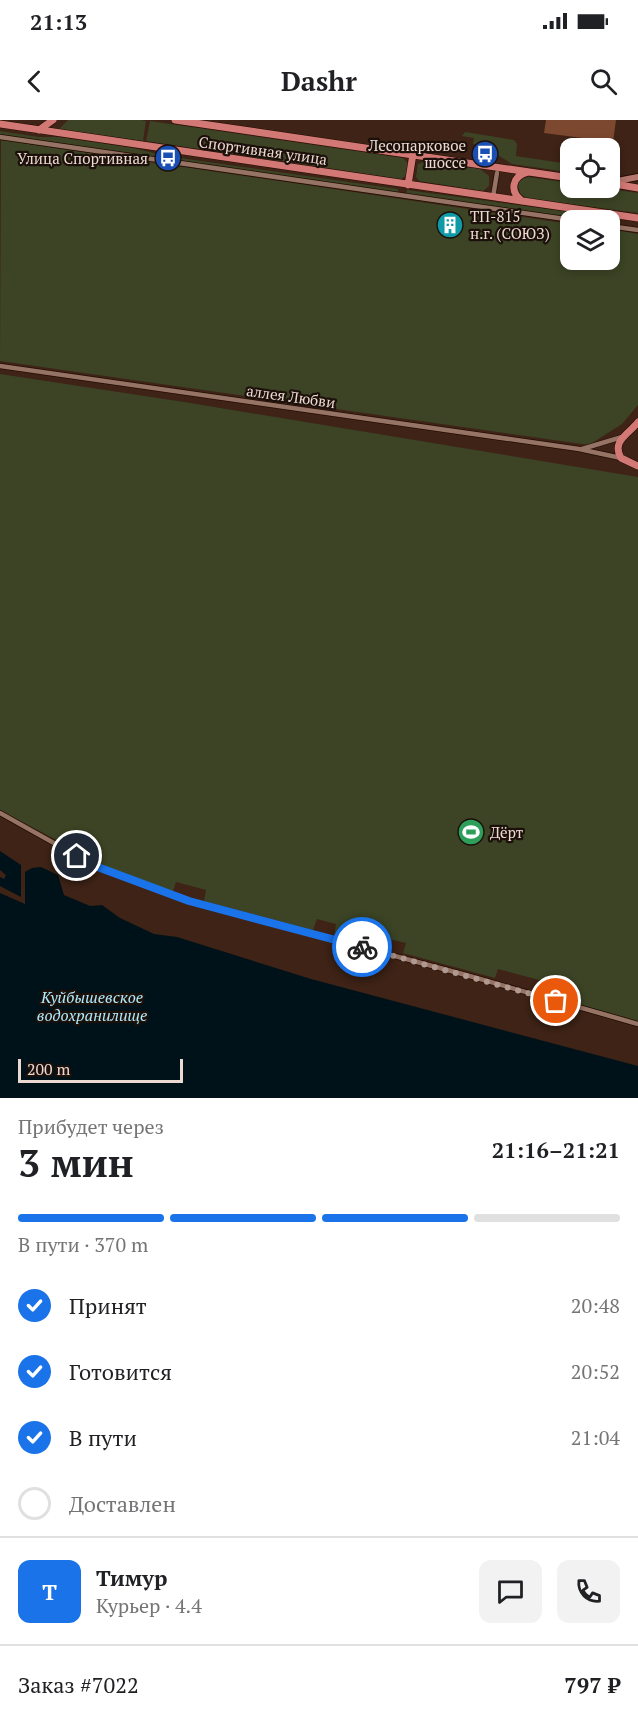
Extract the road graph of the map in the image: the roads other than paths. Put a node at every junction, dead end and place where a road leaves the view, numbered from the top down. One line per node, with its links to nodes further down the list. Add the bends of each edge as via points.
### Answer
1 (53, 120): 4 (main road)
2 (175, 120): 6 (main road, Спортивная улица)
3 (0, 124): 4 (main road, Спортивная улица)
4 (39, 130): 12 (main road, Спортивная улица)
5 (0, 137): 17 (street)
6 (413, 154): 7 (main road, Спортивная улица); 12 (main road)
7 (533, 172): 9 (main road, Спортивная улица); 16 (main road, via 515,179 514,192)
8 (497, 173): 15 (street)
9 (560, 176)
10 (638, 177): 11 (main road)
11 (620, 181)
12 (408, 185): 15 (main road, Спортивная улица)
13 (620, 185): 14 (main road)
14 (638, 188)
15 (492, 197): 16 (main road, Спортивная улица)
16 (523, 201): 18 (main road, Спортивная улица)
17 (560, 218)
18 (638, 218)
19 (620, 228): 20 (street)
20 (638, 230)
21 (0, 366): 24 (street, аллея Любви)
22 (638, 422): 23 (main road)
23 (622, 437): 24 (street, аллея Любви); 25 (main road, via 617,448)
24 (579, 449): 25 (street, аллея Любви)
25 (621, 458): 26 (main road)
26 (638, 466)
27 (0, 813): 28 (street, via 95,866 189,901)
28 (638, 1024)

